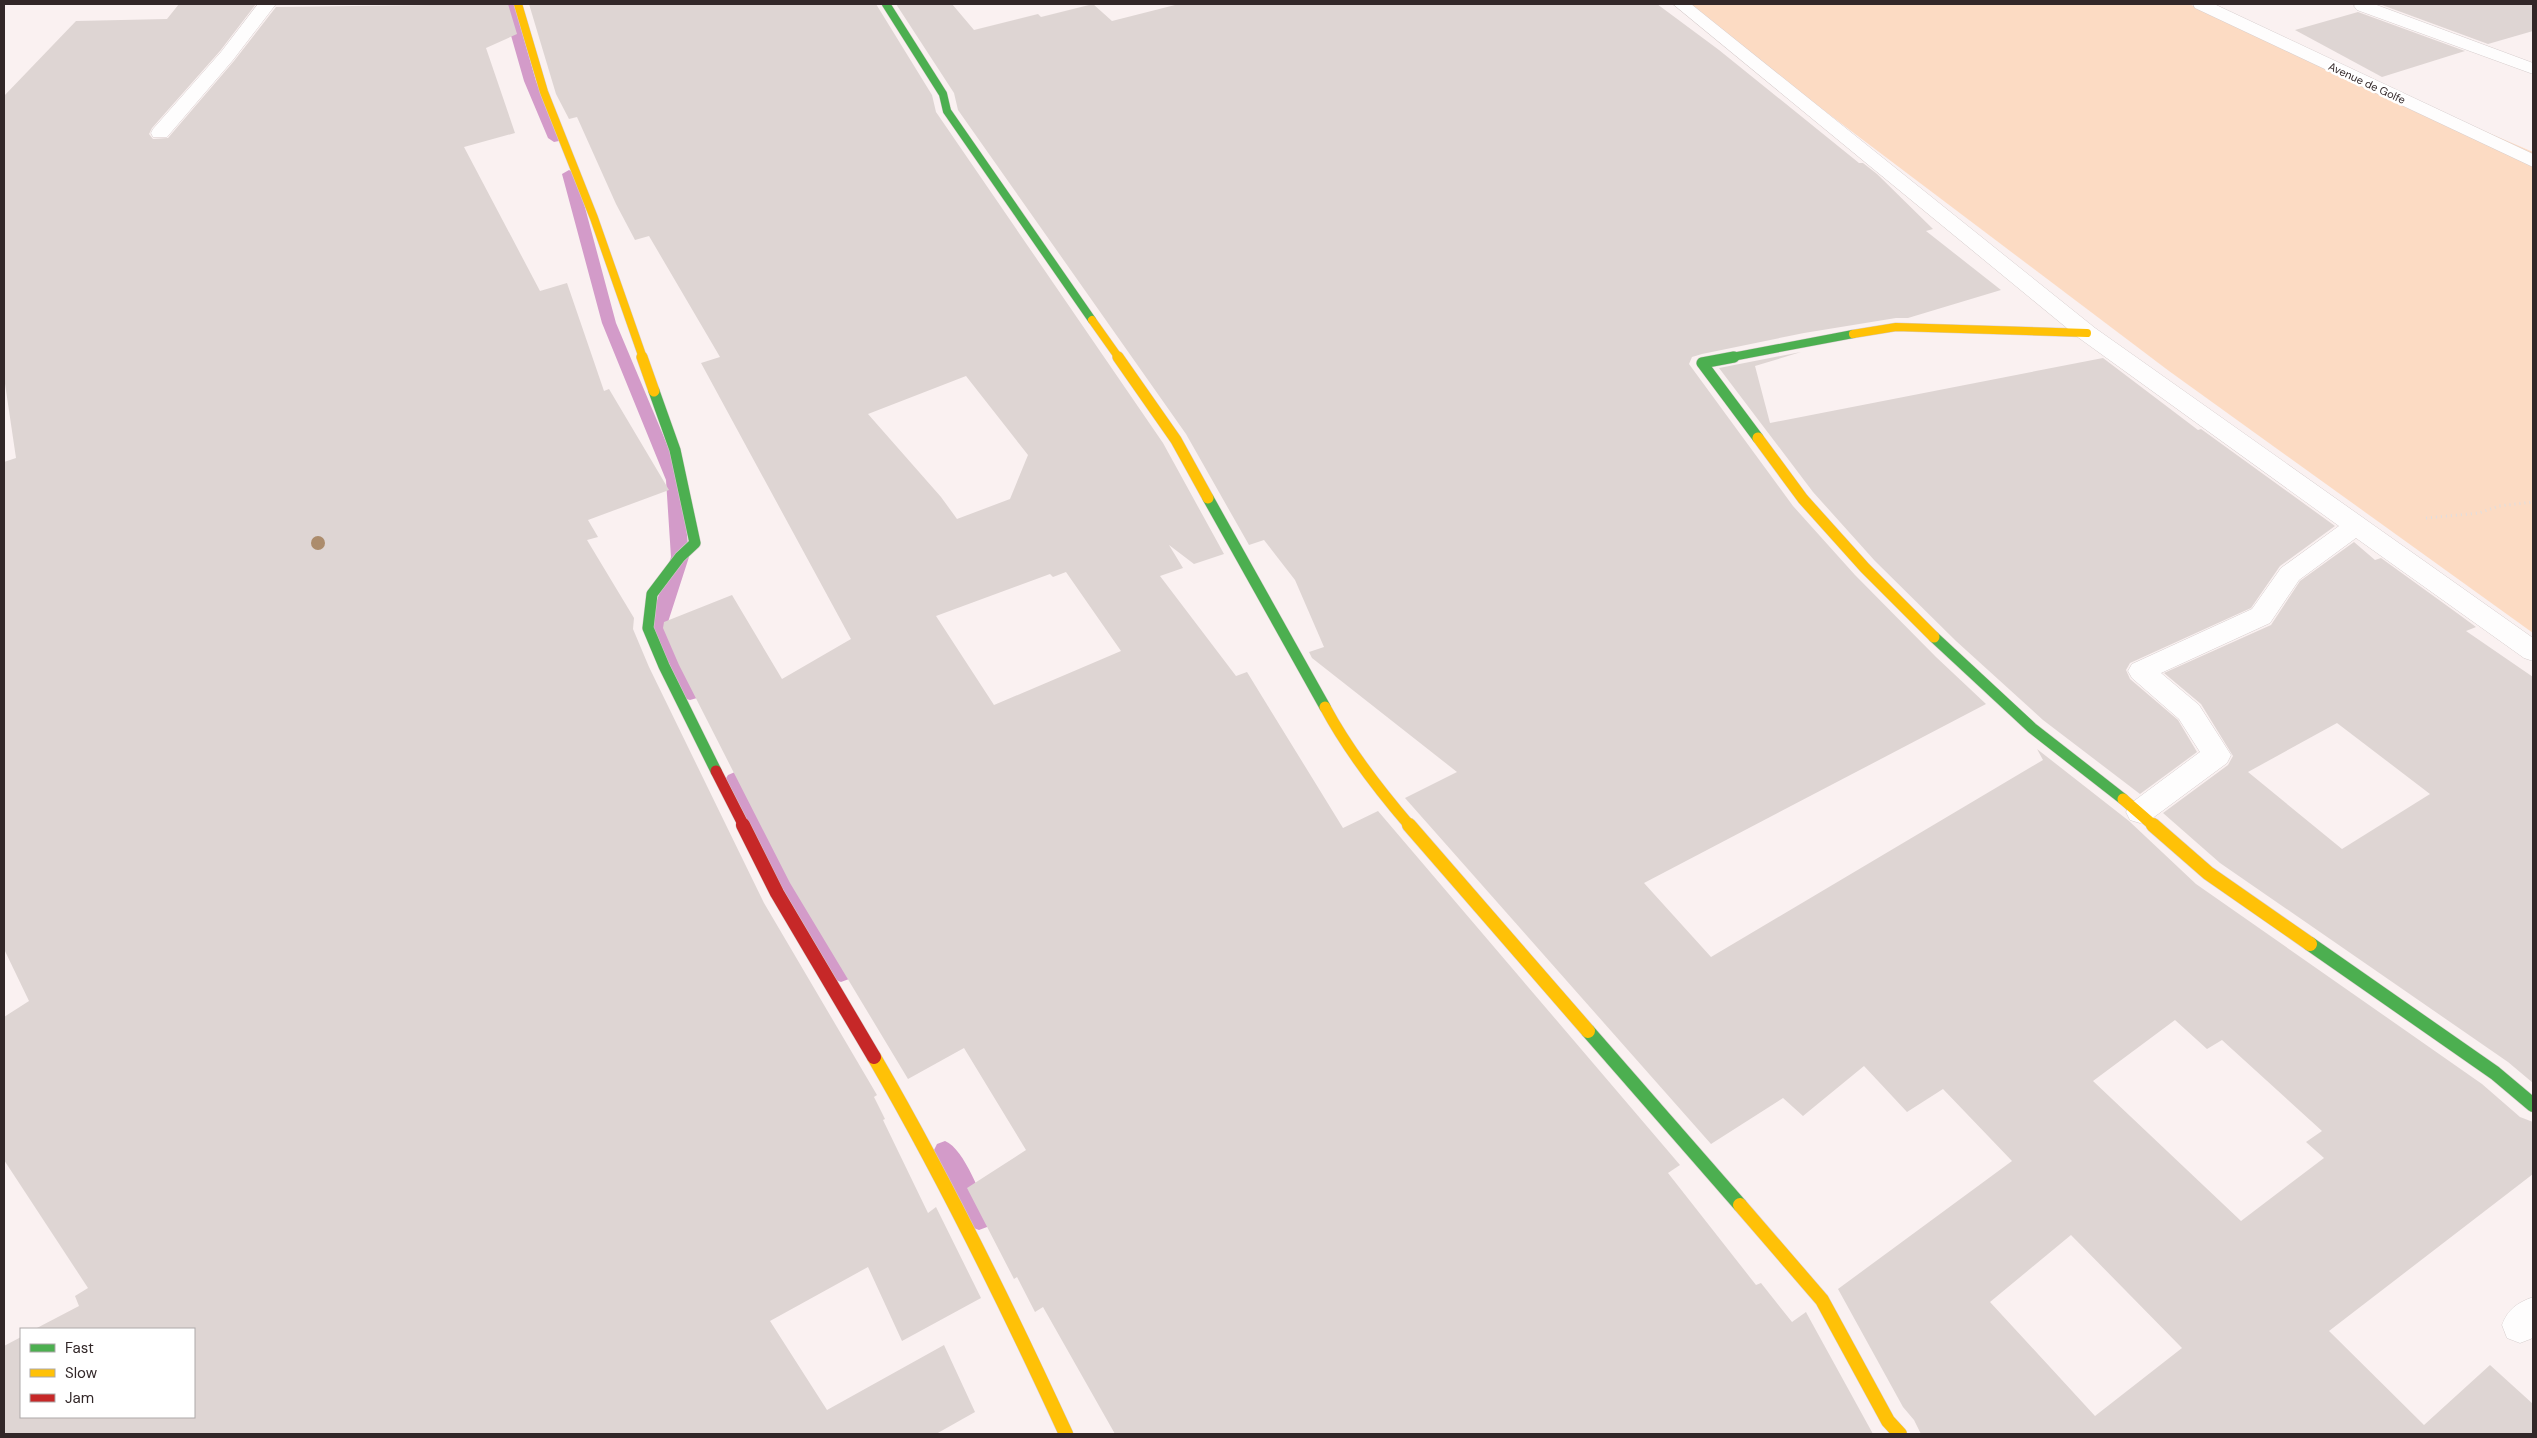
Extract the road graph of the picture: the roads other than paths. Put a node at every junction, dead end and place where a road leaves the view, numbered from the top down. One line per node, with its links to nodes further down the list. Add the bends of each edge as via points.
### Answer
1 (267, 4): 8 (street)
2 (518, 4): 15 (street, via 544,92 594,218 675,450 695,543 652,594 648,628 777,892 914,1124 1008,1309)
3 (886, 4): 16 (street, via 943,94 947,111 1176,440 1335,726 1385,797 1822,1300 1888,1421)
4 (1681, 4): 10 (street)
5 (2201, 4): 9 (street, Avenue de Golfe)
6 (2366, 4): 7 (street, via 2363,6)
7 (2533, 69)
8 (160, 133)
9 (2533, 161)
10 (2087, 333): 11 (street); 13 (street, via 1896,327 1702,363 1803,499 1865,568 2032,728)
11 (2356, 526): 12 (street); 13 (street, via 2290,574 2261,616 2141,671 2189,712 2217,755)
12 (2533, 651)
13 (2140, 812): 14 (street, via 2208,873 2495,1073)
14 (2533, 1105)
15 (1066, 1434)
16 (1900, 1434)

